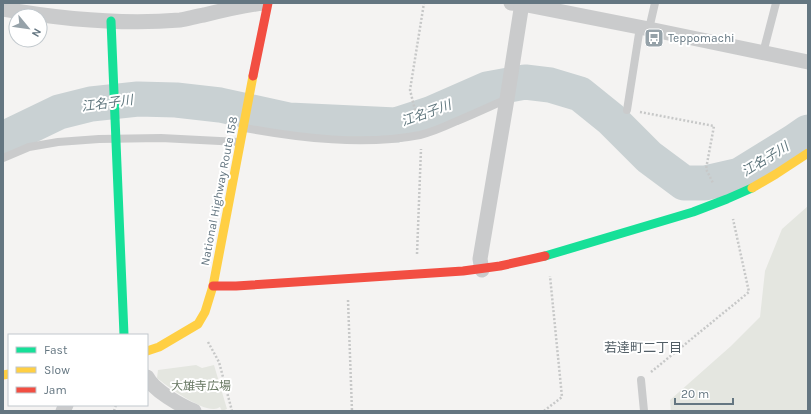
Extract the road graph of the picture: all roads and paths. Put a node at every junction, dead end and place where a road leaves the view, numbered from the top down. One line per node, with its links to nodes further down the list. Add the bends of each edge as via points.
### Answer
1 (264, 3): 7 (street, via 249,4 182,20)
2 (268, 3): 13 (main road, National Highway Route 158)
3 (518, 3): 8 (street); 11 (street)
4 (655, 3): 8 (lane)
5 (776, 3): 9 (lane)
6 (3, 9): 7 (street)
7 (110, 21): 14 (main road)
8 (644, 28): 9 (street); 12 (lane)
9 (763, 53): 10 (street)
10 (808, 62)
11 (508, 99): 13 (lane, via 422,135 393,139 338,140 274,133); 21 (street, via 480,259)
12 (627, 110): 18 (path, via 714,126 706,169)
13 (244, 125): 15 (main road, National Highway Route 158)
14 (116, 138): 15 (lane); 17 (lane, via 29,147); 24 (main road)
15 (241, 142): 23 (main road, National Highway Route 158)
16 (808, 153): 18 (main road, via 744,192)
17 (3, 158)
18 (722, 200): 20 (main road, via 695,211)
19 (738, 243): 28 (path, via 749,292)
20 (548, 256): 21 (main road); 32 (path, via 562,397)
21 (482, 270): 22 (main road)
22 (347, 278): 23 (main road); 31 (path)
23 (213, 286): 25 (main road, National Highway Route 158, via 205,312 198,324)
24 (124, 334)
25 (148, 351)
26 (219, 362): 30 (path)
27 (148, 379): 29 (street, via 165,395)
28 (641, 380): 33 (lane)
29 (194, 411)
30 (232, 411)
31 (352, 411)
32 (544, 411)
33 (644, 411)

